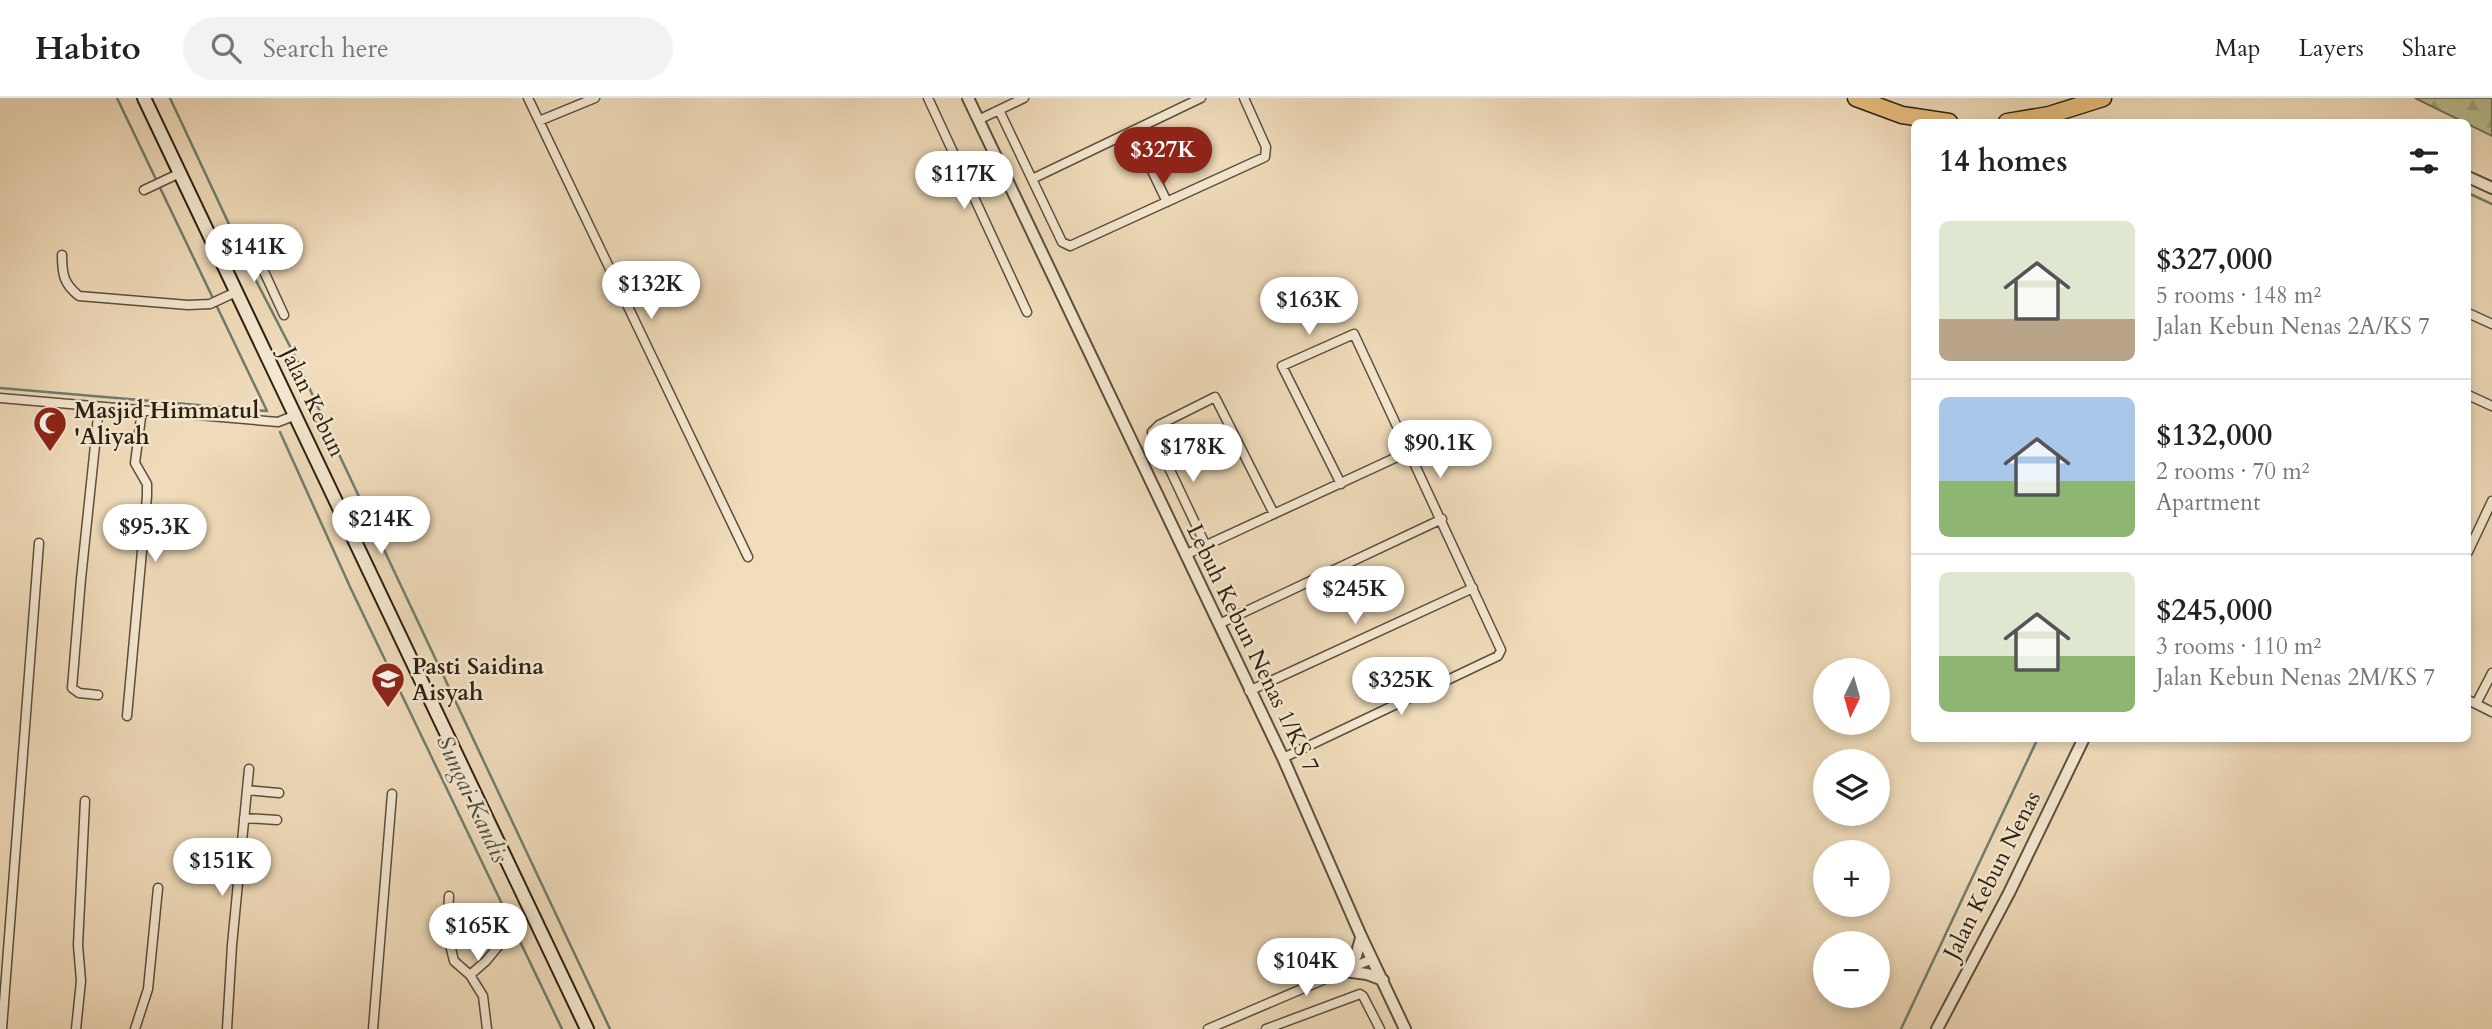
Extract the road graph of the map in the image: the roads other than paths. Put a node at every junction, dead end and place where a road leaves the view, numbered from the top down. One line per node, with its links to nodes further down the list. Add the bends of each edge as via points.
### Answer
1 (144, 98): 17 (main road, Jalan Kebun)
2 (528, 98): 15 (street)
3 (595, 98): 15 (street)
4 (928, 98): 26 (street)
5 (968, 98): 14 (street, Lebuh Kebun Nenas 1/KS 7)
6 (1024, 98): 11 (street)
7 (1201, 98): 16 (street)
8 (1244, 98): 22 (street, via 1266,147 1265,157)
9 (1856, 98): 12 (highway, via 1902,115)
10 (2103, 98): 13 (highway)
11 (999, 110): 14 (street); 19 (street)
12 (1929, 119)
13 (2025, 119)
14 (978, 120): 44 (street, Lebuh Kebun Nenas 1/KS 7)
15 (539, 121): 45 (street)
16 (1133, 131): 19 (street); 22 (street)
17 (180, 173): 21 (street); 24 (main road, Jalan Kebun)
18 (2471, 178): 20 (street)
19 (1032, 179): 22 (street, via 1062,242 1070,246)
20 (2492, 188)
21 (144, 190)
22 (1167, 202)
23 (62, 255): 25 (street, via 67,287 79,296 188,305 210,303)
24 (220, 257): 25 (main road, Jalan Kebun); 28 (street, via 247,243)
25 (236, 292): 35 (main road, Jalan Kebun)
26 (1027, 312)
27 (2471, 314): 29 (street)
28 (284, 315)
29 (2492, 324)
30 (2471, 396): 32 (street)
31 (0, 398): 33 (street)
32 (2492, 406)
33 (99, 407): 34 (street); 50 (street, via 72,688)
34 (142, 410): 35 (street, via 278,422); 53 (street, via 135,463 147,484 147,496)
35 (296, 415): 78 (main road, Jalan Kebun)
36 (1410, 451): 37 (street); 37 (street, via 1356,336 1349,335 1282,366); 40 (street)
37 (1341, 484): 39 (street)
38 (2492, 501): 43 (street)
39 (1274, 514): 42 (street); 42 (street, via 1215,397 1159,425 1153,434)
40 (1442, 519): 46 (street); 47 (street)
41 (39, 543): 72 (street)
42 (1206, 546): 44 (street)
43 (2471, 546)
44 (1185, 555): 47 (street, Lebuh Kebun Nenas 1/KS 7)
45 (748, 557)
46 (1473, 588): 49 (street); 55 (street, via 1501,653)
47 (1219, 624): 49 (street, Lebuh Kebun Nenas 1/KS 7)
48 (2492, 673): 51 (street)
49 (1249, 691): 55 (street, Lebuh Kebun Nenas 1/KS 7)
50 (98, 695)
51 (2472, 702): 52 (street)
52 (2492, 712)
53 (127, 716)
54 (2082, 742): 82 (street, Jalan Kebun Nenas)
55 (1283, 758): 65 (street, Lebuh Kebun Nenas 1/KS 7)
56 (249, 769): 57 (street)
57 (247, 790): 58 (street); 61 (street)
58 (279, 793)
59 (392, 794): 76 (street)
60 (85, 802): 73 (street)
61 (244, 818): 62 (street); 75 (street)
62 (277, 820)
63 (158, 888): 74 (street, via 148,989)
64 (449, 896): 69 (street, via 450,948 454,961)
65 (1362, 936): 67 (street, Lebuh Kebun Nenas 1/KS 7); 68 (street, via 1356,956)
66 (501, 943): 69 (street)
67 (1372, 959): 68 (street); 70 (street, Lebuh Kebun Nenas 1/KS 7)
68 (1343, 971): 70 (street); 71 (street)
69 (470, 975): 77 (street, via 483,996)
70 (1383, 980): 81 (street, Lebuh Kebun Nenas 1/KS 7)
71 (1212, 1028)
72 (2, 1029)
73 (76, 1029)
74 (135, 1029)
75 (227, 1029)
76 (373, 1029)
77 (487, 1029)
78 (587, 1029)
79 (1266, 1029): 80 (street, via 1357,994 1363,996)
80 (1380, 1029)
81 (1405, 1029)
82 (1937, 1029)

